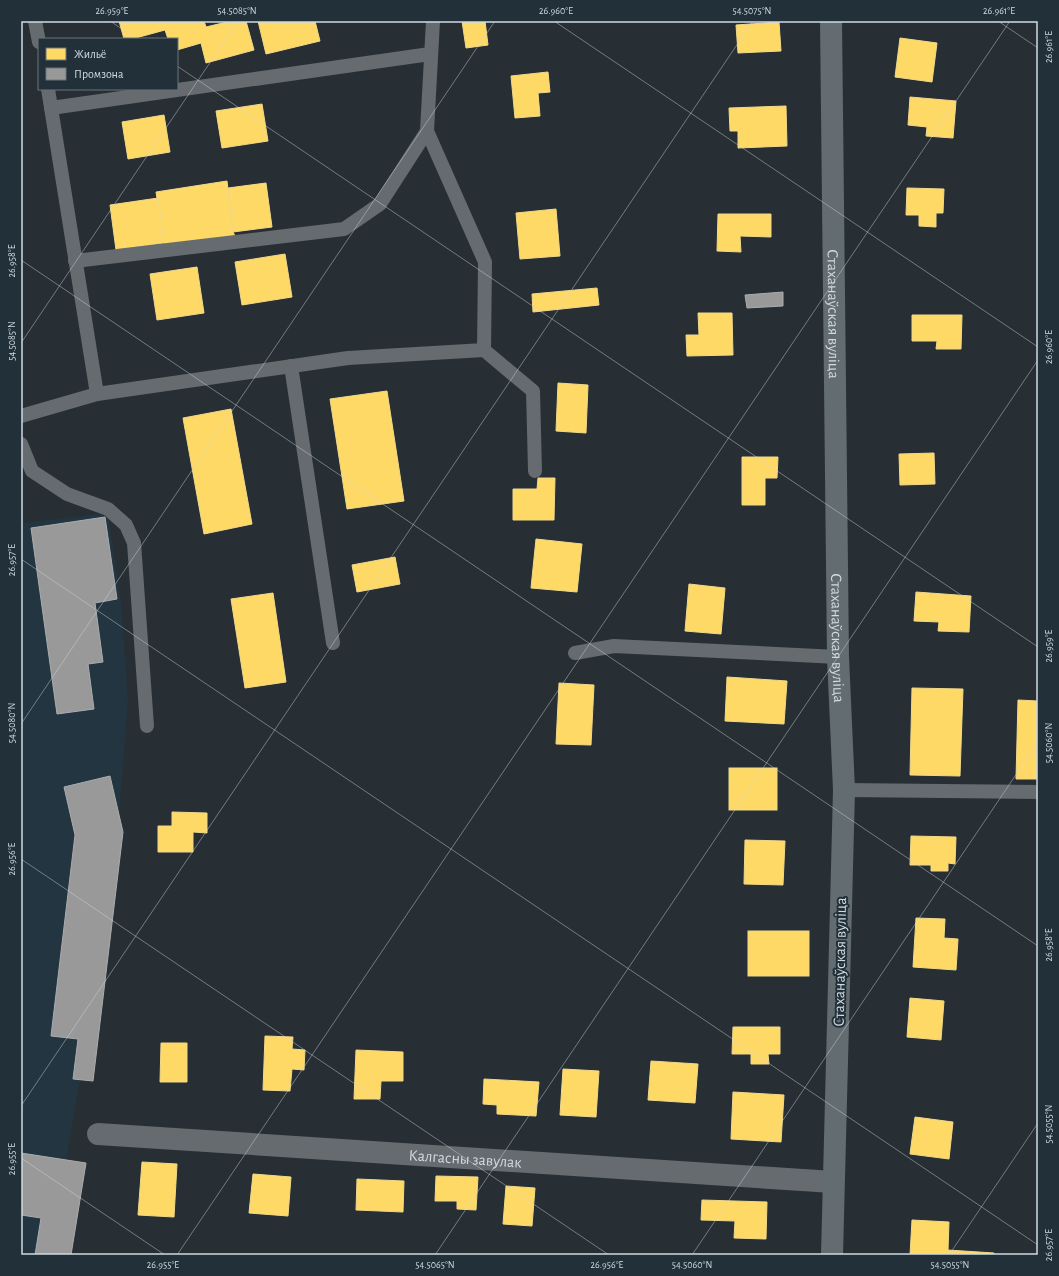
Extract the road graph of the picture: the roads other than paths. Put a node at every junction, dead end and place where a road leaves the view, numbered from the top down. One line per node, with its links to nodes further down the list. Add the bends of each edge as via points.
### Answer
1 (35, 21): 4 (lane)
2 (432, 21): 5 (lane)
3 (831, 21): 20 (street, Стаханаўская вуліца)
4 (38, 38)
5 (430, 54): 8 (lane); 10 (lane)
6 (48, 90): 9 (lane)
7 (177, 90): 9 (lane)
8 (178, 90)
9 (51, 108): 11 (lane)
10 (427, 131): 11 (lane, via 380,204 344,229); 12 (lane, via 485,262)
11 (75, 261): 14 (lane)
12 (484, 350): 13 (lane, via 348,358); 17 (lane, via 533,391)
13 (291, 366): 14 (lane); 18 (lane)
14 (98, 394): 15 (lane)
15 (21, 416)
16 (21, 444): 21 (lane, via 32,471 67,494 108,509 126,525 134,544)
17 (536, 471)
18 (333, 643)
19 (575, 654): 20 (lane, via 614,646)
20 (838, 657): 22 (street, Стаханаўская вуліца)
21 (147, 726)
22 (844, 790): 23 (lane); 25 (street, Стаханаўская вуліца)
23 (1038, 792)
24 (98, 1134): 25 (street, Калгасны завулак)
25 (833, 1182): 26 (street, Стаханаўская вуліца)
26 (832, 1255)

